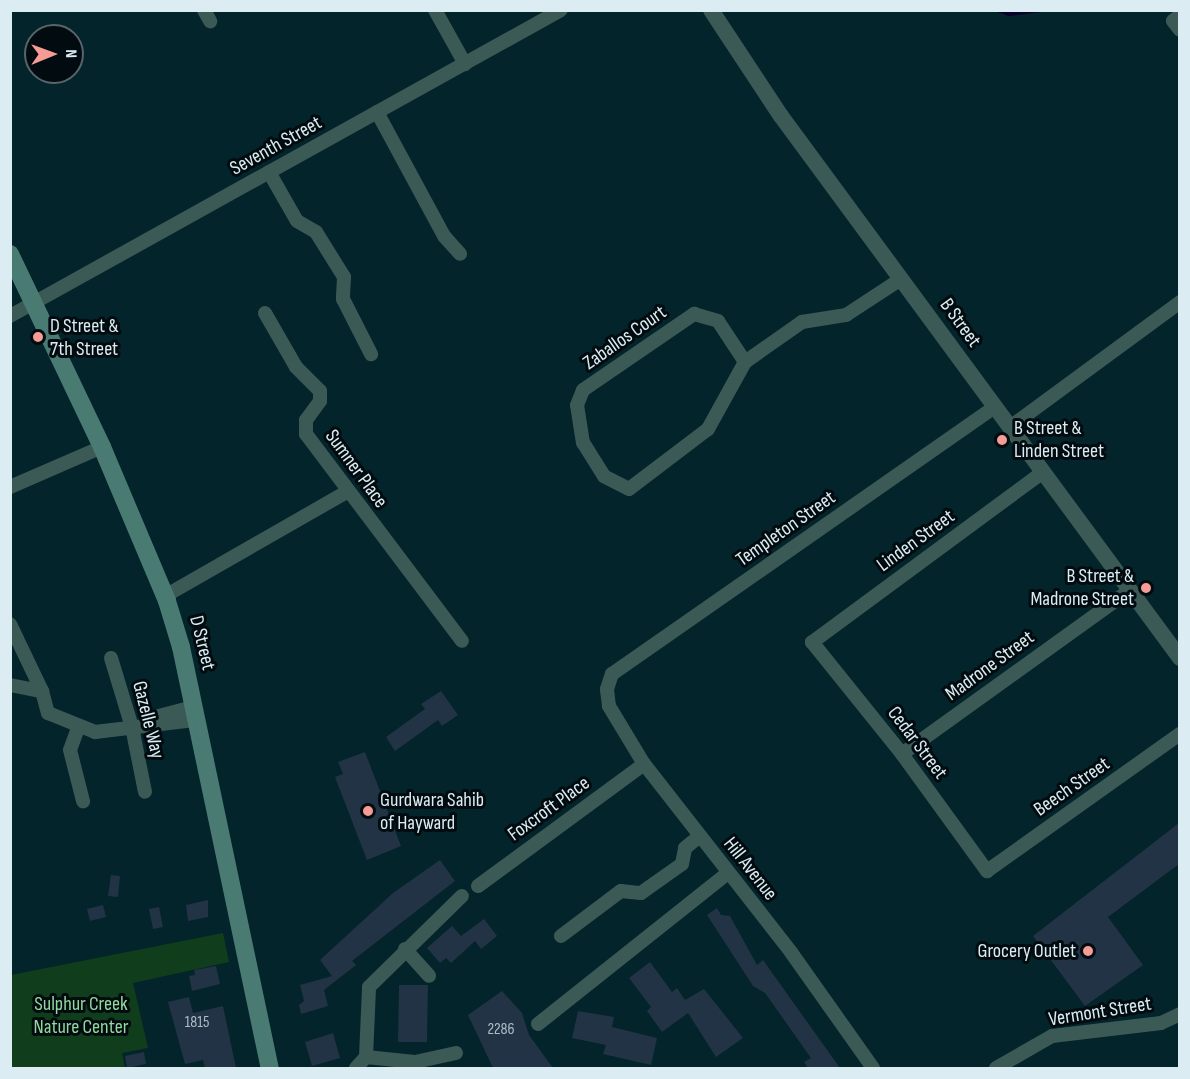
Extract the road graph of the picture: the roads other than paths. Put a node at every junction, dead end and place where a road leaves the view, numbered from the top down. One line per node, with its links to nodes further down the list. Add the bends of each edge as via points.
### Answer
1 (435, 10): 6 (street)
2 (561, 10): 6 (street, Seventh Street)
3 (711, 10): 11 (street, B Street, via 781,116)
4 (1179, 15): 5 (street, via 1173,21)
5 (1179, 30)
6 (465, 64): 7 (street, Seventh Street)
7 (377, 112): 8 (street, Seventh Street); 10 (street, via 444,237)
8 (268, 172): 13 (street, Seventh Street); 16 (street, via 297,221 316,232 344,277 343,298)
9 (10, 254): 13 (main road, D Street)
10 (460, 254)
11 (901, 279): 17 (street, Zaballos Court, via 846,315 802,322); 18 (street, B Street)
12 (1179, 302): 19 (street)
13 (34, 304): 15 (street, Seventh Street); 20 (main road, D Street)
14 (265, 313): 23 (street, Sumner Place, via 296,367 320,390 320,401 306,420 306,434)
15 (10, 316)
16 (371, 354)
17 (745, 362): 17 (street, Zaballos Court, via 708,429 629,489 604,476 583,443 577,405 584,390 694,314 718,321)
18 (995, 407): 19 (street, B Street); 32 (street, Templeton Street, via 612,674)
19 (1010, 427): 21 (street, B Street)
20 (102, 447): 22 (street); 25 (main road, D Street)
21 (1043, 472): 24 (street, B Street); 28 (street, Linden Street)
22 (10, 487)
23 (348, 491): 25 (street); 27 (street, Sumner Place)
24 (1130, 590): 30 (street, B Street); 38 (street, Madrone Street)
25 (165, 596): 34 (main road, D Street)
26 (10, 624): 33 (street)
27 (462, 641)
28 (812, 642): 38 (street, Cedar Street)
29 (111, 658): 35 (street, Gazelle Way)
30 (1179, 658)
31 (10, 685): 33 (street)
32 (607, 689): 39 (street, Hill Avenue, via 609,706)
33 (42, 691): 36 (street, via 48,713)
34 (195, 714): 35 (street, via 159,716 152,723); 54 (main road, D Street)
35 (132, 727): 36 (street, via 96,732); 40 (street, Gazelle Way)
36 (78, 728): 41 (street, via 70,750)
37 (1179, 734): 43 (street, Beech Street)
38 (902, 754): 43 (street, Cedar Street)
39 (644, 764): 42 (street, Hill Avenue); 45 (street, Foxcroft Place)
40 (145, 792)
41 (83, 801)
42 (700, 836): 44 (street, Hill Avenue); 47 (street, via 685,848 682,864 641,893 621,891)
43 (987, 871)
44 (728, 873): 51 (street); 56 (street, Hill Avenue, via 791,952)
45 (478, 886)
46 (462, 896): 48 (street)
47 (561, 936)
48 (405, 949): 49 (street); 53 (street, via 369,987)
49 (429, 976)
50 (1179, 1014): 57 (street, Vermont Street, via 1161,1023 1052,1036)
51 (538, 1024)
52 (456, 1053): 53 (street, via 415,1062)
53 (366, 1057): 55 (street)
54 (270, 1068)
55 (356, 1068)
56 (873, 1068)
57 (996, 1068)

